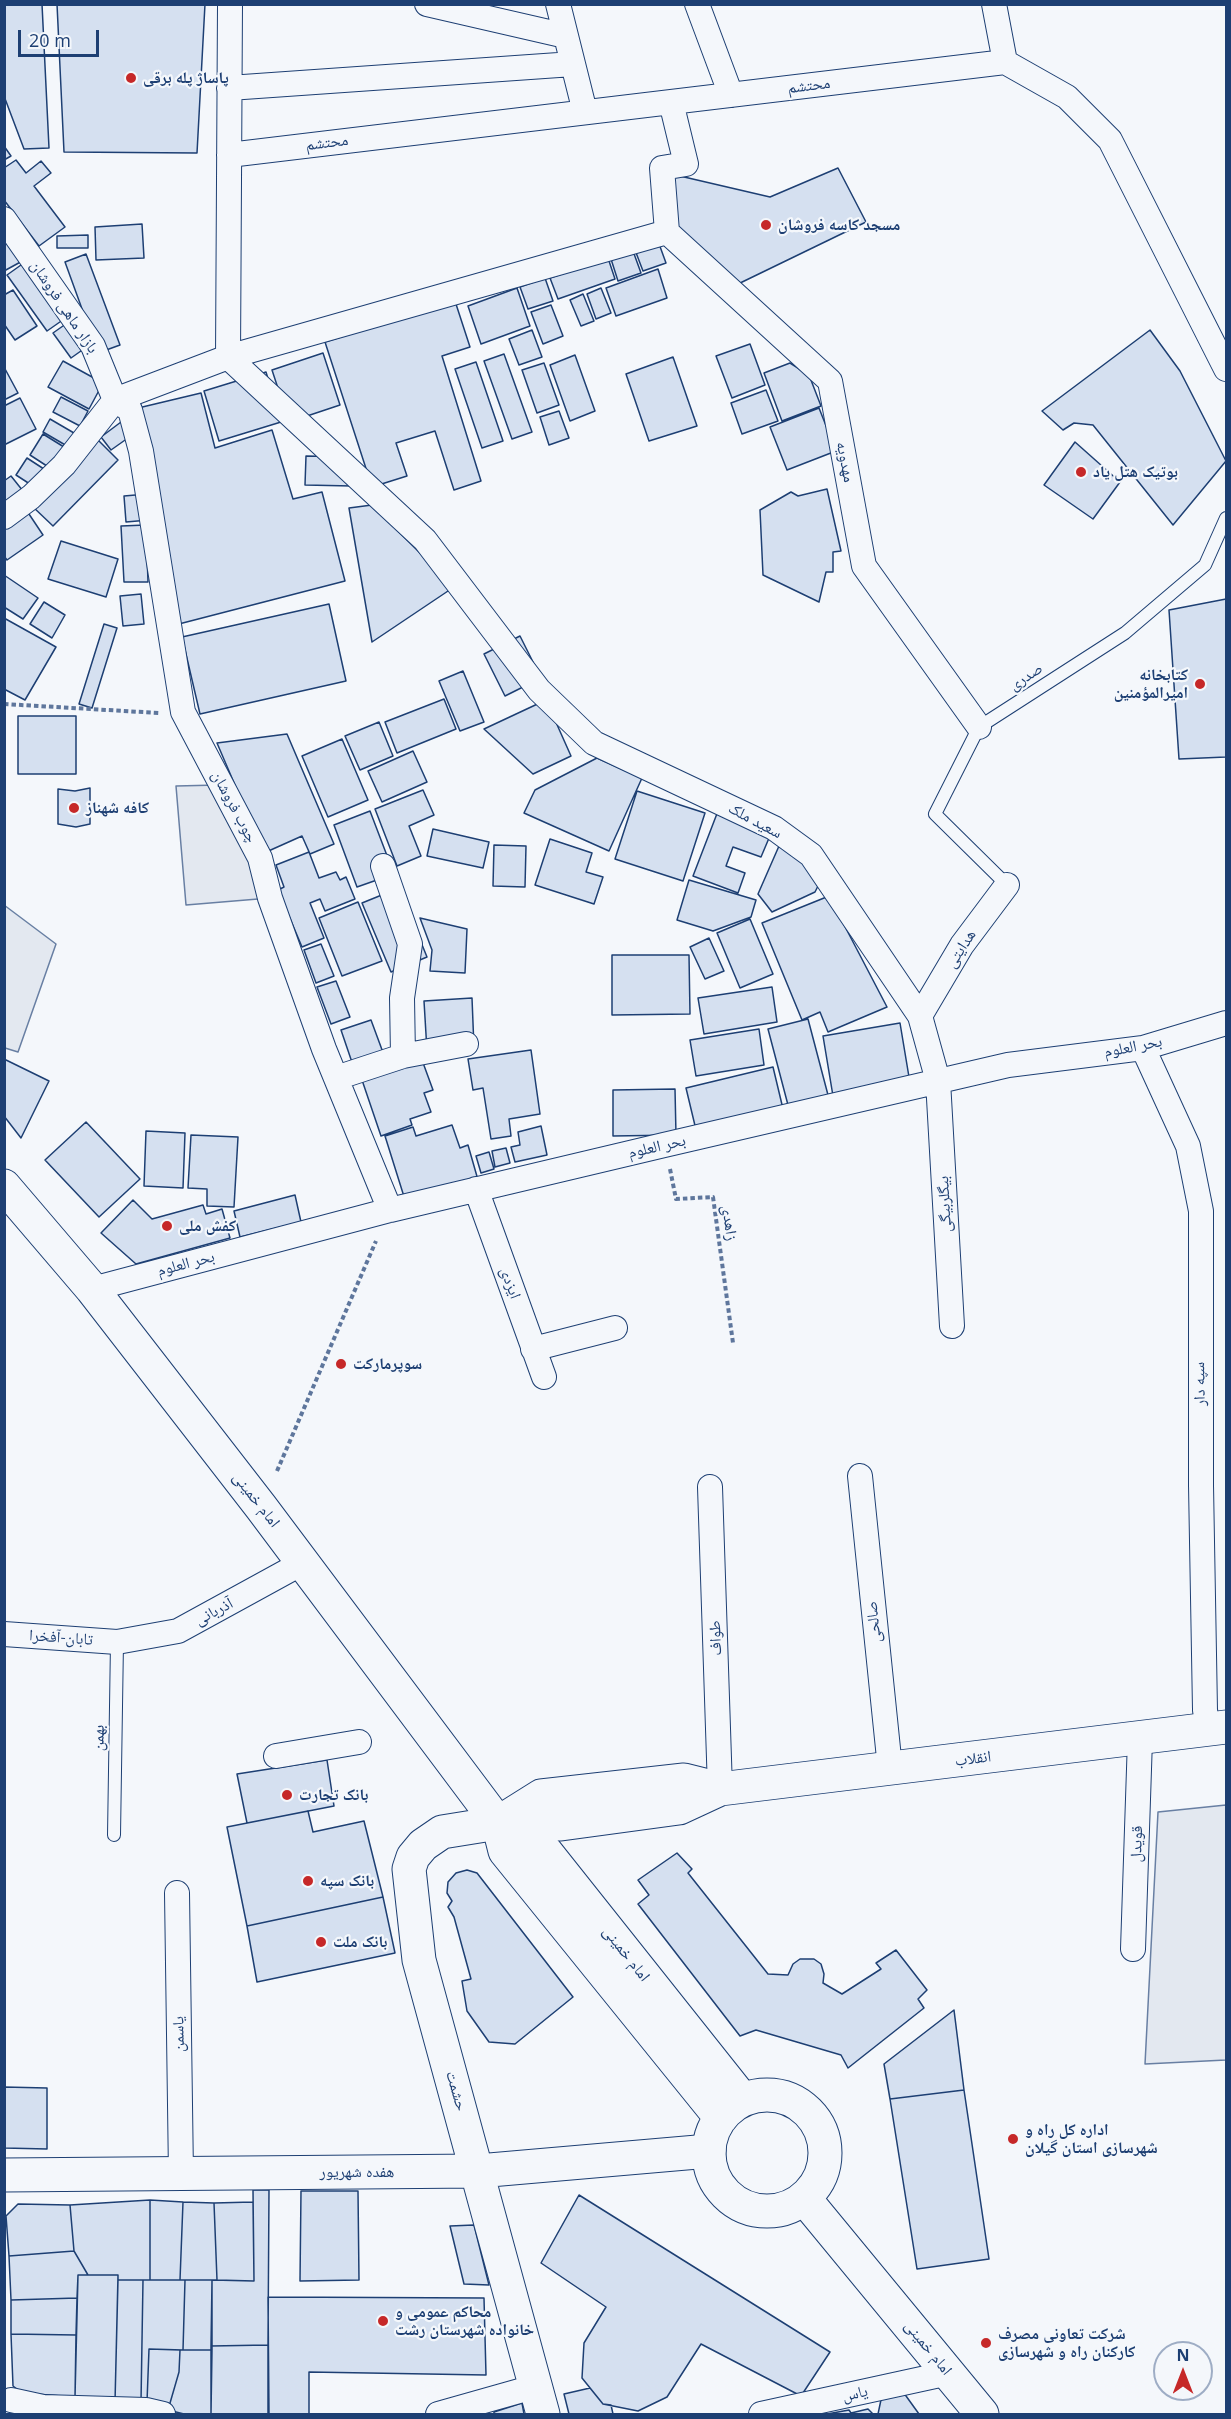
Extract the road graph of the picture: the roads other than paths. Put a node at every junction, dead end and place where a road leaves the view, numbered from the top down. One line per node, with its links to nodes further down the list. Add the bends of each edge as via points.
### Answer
1 (230, 4): 9 (street)
2 (427, 4): 6 (street)
3 (558, 4): 6 (street)
4 (697, 4): 10 (street)
5 (994, 4): 7 (street)
6 (566, 36): 8 (street)
7 (1005, 62): 10 (street, محتشم); 17 (street, via 1067,97 1110,140)
8 (573, 64): 9 (street); 12 (street)
9 (229, 88): 13 (street)
10 (731, 95): 11 (street, محتشم)
11 (671, 102): 12 (street, محتشم); 15 (street, via 686,164 662,168)
12 (585, 112): 13 (street, محتشم)
13 (229, 155): 16 (street)
14 (4, 219): 18 (street, بازار ماهی فروشان, via 93,346)
15 (667, 232): 16 (street); 21 (street, مهدویه, via 830,381 864,566)
16 (228, 357): 18 (street); 24 (street, سعید ملک, via 425,540 539,690 594,743 774,828 811,855)
17 (1226, 368)
18 (115, 400): 19 (street, via 63,465); 29 (street, چوب فروشان, via 130,410 141,451 183,712 260,858 270,898)
19 (4, 517)
20 (1227, 518): 21 (lane, صدری, via 1205,565 1125,633)
21 (979, 727): 23 (lane, via 935,814)
22 (383, 866): 28 (street, via 410,944 402,998)
23 (1007, 885): 24 (street, هدایتی, via 962,945)
24 (920, 1016): 30 (street, سعید ملک)
25 (1227, 1023): 27 (street, بحر العلوم)
26 (466, 1044): 28 (street)
27 (1143, 1048): 30 (street, بحر العلوم, via 1008,1065); 44 (street, سپه دار, via 1188,1146 1201,1211 1205,1710)
28 (403, 1056): 29 (street)
29 (336, 1078): 33 (street, چوب فروشان)
30 (938, 1081): 32 (street, بحر العلوم); 35 (street, بیگلربیگی)
31 (4, 1186): 34 (main road, امام خمینی)
32 (476, 1189): 33 (street, بحر العلوم); 37 (street, ایزدی)
33 (390, 1210): 34 (street, بحر العلوم)
34 (92, 1289): 41 (main road, امام خمینی)
35 (952, 1326)
36 (615, 1328): 37 (street)
37 (533, 1349): 38 (street, ایزدی)
38 (544, 1377)
39 (860, 1476): 48 (street, صالحی)
40 (710, 1487): 49 (street, طواف)
41 (304, 1562): 43 (street, آذربانی, via 178,1631); 50 (main road, امام خمینی)
42 (4, 1634): 43 (street, تابان-آفخرا)
43 (117, 1642): 51 (lane, بهمن)
44 (1217, 1728): 45 (main road, انقلاب)
45 (1140, 1739): 48 (main road, انقلاب); 53 (street, قویدل)
46 (359, 1742): 47 (street)
47 (276, 1756)
48 (890, 1768): 49 (main road, انقلاب)
49 (720, 1789): 50 (main road, انقلاب, via 684,1780 542,1796)
50 (498, 1823): 54 (main road, امام خمینی, via 534,1837); 57 (main road, حشمت, via 442,1832 423,1845 409,1869 419,1959)
51 (114, 1835)
52 (177, 1893): 59 (street, یاسمن)
53 (1133, 1949)
54 (732, 2109): 55 (main road, via 712,2133); 60 (main road, via 761,2095 780,2096 811,2114 826,2148 817,2184)
55 (709, 2151): 56 (main road, هفده شهریور); 60 (main road, via 711,2170 720,2186 742,2204 769,2211)
56 (521, 2167): 57 (main road, هفده شهریور); 61 (main road, via 502,2175 495,2185)
57 (478, 2171): 59 (main road, هفده شهریور); 61 (main road, حشمت)
58 (4, 2175): 59 (main road, هفده شهریور)
59 (181, 2175)
60 (804, 2198): 62 (main road, امام خمینی)
61 (493, 2226): 64 (main road, حشمت)
62 (949, 2373): 67 (street, یاس); 68 (main road, امام خمینی)
63 (7, 2397): 65 (street, via 43,2407 146,2410)
64 (540, 2400): 66 (street)
65 (163, 2415)
66 (438, 2415)
67 (761, 2415)
68 (981, 2415)

